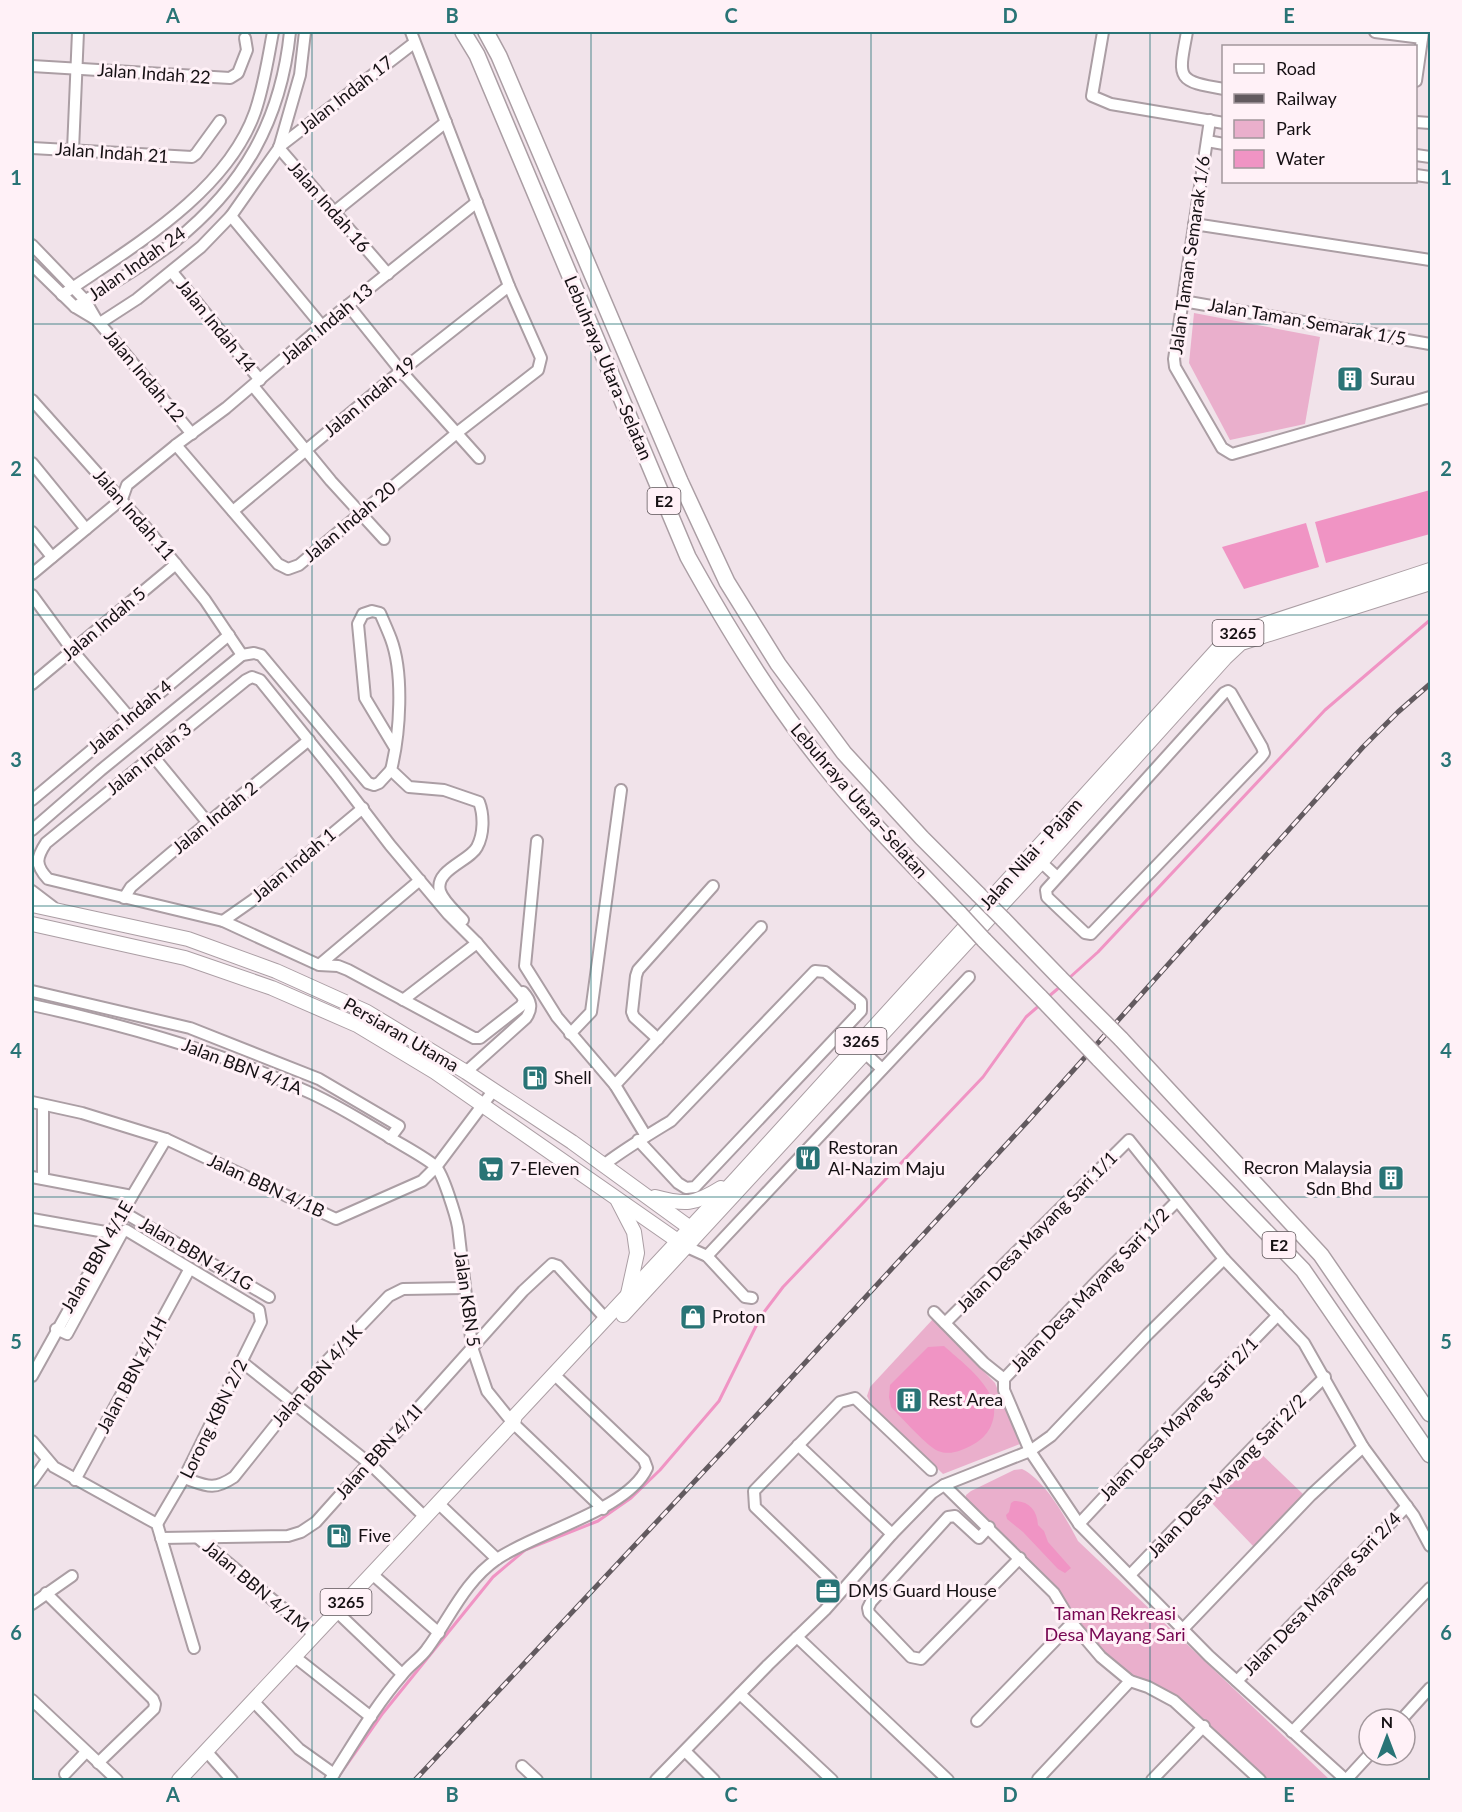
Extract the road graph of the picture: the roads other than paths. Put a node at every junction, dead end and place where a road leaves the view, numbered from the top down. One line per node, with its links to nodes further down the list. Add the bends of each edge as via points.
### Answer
1 (78, 32): 15 (street)
2 (273, 32): 37 (street, Jalan Indah 24, via 255,112 227,164 170,220)
3 (291, 32): 39 (street, Jalan Indah 24, via 278,95 249,162 216,204 174,242)
4 (305, 32): 25 (street, Jalan Indah 16, via 300,75)
5 (411, 32): 13 (street)
6 (463, 32): 156 (highway, Lebuhraya Utara–Selatan / E2, bridge, via 477,56 688,557 725,624 780,708 823,764 984,940 1303,1270)
7 (486, 32): 150 (highway, Lebuhraya Utara–Selatan / E2, bridge, via 680,481 727,582 778,664 844,753 922,838 1121,1039 1321,1255)
8 (1103, 32): 18 (street, via 1092,96 1111,104)
9 (1187, 32): 17 (street, via 1182,58 1186,79)
10 (1375, 32): 11 (street)
11 (1422, 35): 16 (street)
12 (245, 38): 15 (street, Jalan Indah 22, via 247,50 238,74 230,78)
13 (414, 43): 20 (street); 25 (street, Jalan Indah 17)
14 (32, 66): 15 (street, Jalan Indah 22)
15 (77, 69): 26 (street)
16 (1417, 73)
17 (1222, 89)
18 (1210, 120): 21 (street); 22 (street, Jalan Taman Semarak 1/6)
19 (220, 121): 26 (street, Jalan Indah 21, via 192,157)
20 (446, 122): 27 (street); 28 (street)
21 (1222, 123)
22 (1207, 141): 23 (street); 30 (street, Jalan Taman Semarak 1/6)
23 (1222, 144)
24 (32, 148): 26 (street, Jalan Indah 21)
25 (279, 148): 28 (street, Jalan Indah 16); 29 (street)
26 (74, 150)
27 (477, 202): 35 (street, Jalan Indah 13); 36 (street)
28 (333, 213): 35 (street, Jalan Indah 16)
29 (231, 216): 34 (street); 44 (street)
30 (1194, 224): 32 (street); 40 (street, Jalan Taman Semarak 1/6)
31 (32, 245): 37 (street, Jalan Indah 12)
32 (1431, 260)
33 (32, 265): 38 (street, Jalan Indah 12)
34 (172, 272): 43 (street); 47 (street, Jalan Indah 14)
35 (388, 274): 41 (street, Jalan Indah 13)
36 (510, 286): 46 (street, Jalan Indah 19); 50 (street, Jalan Indah 20, via 541,358 540,365)
37 (73, 288): 38 (street, Jalan Indah 24); 39 (street, Jalan Indah 12)
38 (62, 295): 42 (street, Jalan Indah 12)
39 (85, 300): 42 (street, Jalan Indah 24); 43 (street, Jalan Indah 12)
40 (1183, 301): 45 (street, Jalan Taman Semarak 1/5); 48 (street, Jalan Taman Semarak 1/6, via 1175,367 1222,448 1232,454)
41 (348, 305): 44 (street, Jalan Indah 13); 46 (street)
42 (75, 307): 43 (street, Jalan Indah 12)
43 (98, 321): 51 (street, Jalan Indah 12)
44 (322, 326): 47 (street, Jalan Indah 13)
45 (1431, 344)
46 (401, 371): 50 (street); 53 (street, Jalan Indah 19)
47 (256, 383): 51 (street, Jalan Indah 13); 53 (street, Jalan Indah 14)
48 (1431, 397)
49 (32, 400): 56 (street, Jalan Indah 11)
50 (458, 432): 54 (street); 58 (street, Jalan Indah 20)
51 (192, 434): 52 (street, Jalan Indah 13)
52 (176, 445): 56 (street, Jalan Indah 13, via 127,485); 57 (street, Jalan Indah 20)
53 (306, 451): 57 (street, Jalan Indah 19); 58 (street, Jalan Indah 14)
54 (479, 458)
55 (32, 463): 59 (street)
56 (122, 499): 59 (street, Jalan Indah 13); 63 (street, Jalan Indah 11)
57 (233, 512): 58 (street, Jalan Indah 20, via 278,564 288,569 299,565)
58 (360, 514): 61 (street, Jalan Indah 14)
59 (87, 529): 62 (street, Jalan Indah 13)
60 (32, 532): 62 (street)
61 (384, 539)
62 (52, 557): 65 (street, Jalan Indah 13)
63 (176, 564): 68 (street, Jalan Indah 11); 69 (street, Jalan Indah 5)
64 (1431, 570): 78 (main road, Jalan Nilai - Pajam / 3265, via 1238,633 1196,671)
65 (32, 574)
66 (1431, 583): 78 (main road, Jalan Nilai - Pajam / 3265, via 1241,643)
67 (32, 595): 69 (street)
68 (229, 635): 70 (street, Jalan Indah 11); 72 (street, Jalan Indah 4)
69 (73, 651): 71 (street, Jalan Indah 5); 72 (street)
70 (242, 655): 76 (street); 77 (street, via 261,655 368,783 379,783)
71 (32, 684)
72 (129, 717): 81 (street, Jalan Indah 4)
73 (309, 740): 75 (street, Jalan Indah 3, via 260,680 252,677); 83 (street); 84 (street, Jalan Indah 2)
74 (395, 748): 74 (street, via 364,698 358,624 363,614 372,611 380,613 392,641 400,687); 77 (street)
75 (153, 756): 79 (street, Jalan Indah 3); 84 (street)
76 (101, 770): 79 (street); 85 (street)
77 (391, 770): 109 (street, via 409,787 444,790 478,802 483,811 477,848 443,877 441,893 531,1004 525,1018)
78 (1103, 783): 82 (street); 87 (main road, Jalan Nilai - Pajam / 3265); 121 (main road, Jalan Nilai - Pajam / 3265)
79 (115, 787): 92 (street, Jalan Indah 3, via 46,843 38,860 40,871 48,879)
80 (621, 790): 104 (street, via 591,1012)
81 (32, 800)
82 (1124, 802): 88 (street); 88 (street, via 1224,693 1231,693 1264,753 1091,934 1084,933 1047,897 1046,890)
83 (363, 808): 89 (street); 95 (street, Jalan Indah 1)
84 (208, 823): 92 (street, Jalan Indah 2, via 131,887)
85 (32, 830)
86 (537, 841): 104 (street, via 525,966)
87 (1041, 862): 88 (street); 106 (main road, Jalan Nilai - Pajam / 3265)
88 (1057, 877)
89 (420, 880): 98 (street); 99 (street)
90 (713, 886): 105 (street, via 638,970 632,1012)
91 (32, 891): 94 (street)
92 (124, 898): 95 (street)
93 (32, 905): 94 (main road, Persiaran Utama)
94 (56, 910): 109 (main road, Persiaran Utama, via 189,939 276,971 367,1012)
95 (223, 921): 99 (street)
96 (32, 924): 114 (main road, Persiaran Utama, via 185,958 272,988 357,1025)
97 (761, 927): 105 (street)
98 (477, 943): 102 (street); 102 (street, via 524,1001 480,1038)
99 (319, 965): 102 (street, via 348,970)
100 (969, 977): 108 (street)
101 (32, 991): 107 (street, via 190,1028)
102 (403, 1000)
103 (32, 1005): 110 (street, Jalan BBN 4/1A, via 136,1030)
104 (570, 1034): 111 (street)
105 (658, 1039): 111 (street)
106 (865, 1053): 108 (street); 128 (main road, Jalan Nilai - Pajam / 3265)
107 (278, 1063): 110 (street); 115 (street, via 319,1079 399,1126)
108 (882, 1069): 131 (street)
109 (466, 1072): 112 (main road, Persiaran Utama)
110 (272, 1077): 115 (street, Jalan BBN 4/1A, via 341,1109)
111 (615, 1085): 116 (street)
112 (493, 1090): 114 (street, Jalan BBN 4/1B); 118 (main road, Persiaran Utama)
113 (37, 1103): 117 (street, Jalan BBN 4/1B); 120 (street)
114 (482, 1105): 119 (street, Jalan BBN 4/1B); 124 (main road, Persiaran Utama)
115 (390, 1138): 119 (street, Jalan BBN 4/1A)
116 (642, 1138): 116 (street, via 671,1121 815,971 825,972 861,1002 861,1011 695,1187 686,1188 678,1182); 118 (street)
117 (166, 1139): 119 (street, Jalan BBN 4/1B, via 336,1219 422,1181); 123 (street, Jalan BBN 4/1E)
118 (605, 1164): 122 (main road, Persiaran Utama)
119 (436, 1167): 134 (street, Jalan KBN 5, via 455,1212)
120 (37, 1178): 123 (street)
121 (736, 1179): 122 (main road, via 692,1203); 128 (main road, Jalan Nilai - Pajam / 3265)
122 (647, 1195): 128 (main road, Persiaran Utama)
123 (132, 1196): 126 (street, Jalan BBN 4/1E)
124 (617, 1199): 130 (main road, Persiaran Utama); 135 (main road, via 634,1232 637,1253)
125 (1177, 1201): 132 (street); 141 (street, Jalan Desa Mayang Sari 1/1, via 1129,1140); 147 (street, Jalan Desa Mayang Sari 1/2)
126 (123, 1212): 129 (street, Jalan BBN 4/1E); 136 (street, Jalan BBN 4/1G)
127 (32, 1219): 129 (street)
128 (694, 1231): 130 (main road, 3265); 131 (street)
129 (111, 1233): 142 (street, Jalan BBN 4/1E)
130 (682, 1244): 131 (street); 135 (main road, 3265); 148 (main road, 3265)
131 (707, 1256): 137 (street, via 745,1297)
132 (1224, 1259): 139 (street); 155 (street, via 1051,1436)
133 (189, 1270): 142 (street, via 126,1230 67,1334); 144 (street, Lorong KBN 2/2, via 259,1310 261,1322); 161 (street, Jalan BBN 4/1H)
134 (464, 1288): 143 (street, Jalan KBN 5); 149 (street, Jalan BBN 4/1K, via 403,1289 389,1296 324,1364)
135 (627, 1296): 140 (main road, 3265)
136 (269, 1297)
137 (752, 1298)
138 (934, 1312): 141 (street)
139 (1278, 1315): 146 (street, via 1304,1343); 169 (street, Jalan Desa Mayang Sari 2/1)
140 (606, 1318): 143 (street, Jalan BBN 4/1I, via 552,1264); 151 (main road, 3265, via 515,1416)
141 (945, 1323): 147 (street)
142 (56, 1329): 145 (street, Jalan BBN 4/1E)
143 (472, 1347): 151 (street, Jalan KBN 5, via 487,1391); 158 (street, Jalan BBN 4/1I)
144 (242, 1362): 149 (street); 160 (street, Lorong KBN 2/2)
145 (32, 1376)
146 (1325, 1377): 154 (street); 178 (street, Jalan Desa Mayang Sari 2/2)
147 (1004, 1379): 155 (street, via 1004,1390)
148 (560, 1380): 151 (main road, 3265); 166 (street, via 644,1460 647,1468 625,1493)
149 (294, 1402): 158 (street); 160 (street, Jalan BBN 4/1K, via 234,1477 220,1486)
150 (1431, 1414)
151 (513, 1423): 164 (main road, 3265); 166 (street, Jalan KBN 5)
152 (32, 1441): 157 (street)
153 (798, 1445): 159 (street, via 840,1402 855,1398); 171 (street); 180 (street, via 754,1491 755,1507)
154 (1363, 1447): 165 (street); 186 (street)
155 (1030, 1451): 163 (street); 169 (street)
156 (1431, 1455)
157 (47, 1460): 161 (street); 162 (street)
158 (370, 1464): 167 (street); 173 (street, Jalan BBN 4/1I, via 316,1522 301,1532 288,1536)
159 (931, 1470)
160 (184, 1478): 168 (street, Lorong KBN 2/2)
161 (75, 1480): 168 (street)
162 (32, 1481)
163 (944, 1485): 170 (street); 171 (street)
164 (438, 1503): 167 (main road, 3265); 176 (street)
165 (1407, 1506): 174 (street); 194 (street, Jalan Desa Mayang Sari 2/4)
166 (603, 1509): 176 (street, via 535,1537)
167 (424, 1517): 177 (main road, 3265)
168 (157, 1524): 172 (street)
169 (1079, 1524): 178 (street)
170 (989, 1527): 175 (street); 175 (street, via 980,1538 955,1516 948,1517 871,1602 869,1613 911,1657 921,1659)
171 (892, 1534): 189 (street)
172 (161, 1538): 173 (street, Jalan BBN 4/1I); 190 (street)
173 (198, 1538): 188 (street, Jalan BBN 4/1M)
174 (1431, 1546)
175 (1020, 1558): 185 (street, via 1054,1593)
176 (497, 1559): 187 (street, via 457,1600)
177 (372, 1574): 184 (main road, 3265); 187 (street)
178 (1130, 1575): 186 (street)
179 (72, 1576): 182 (street)
180 (831, 1580)
181 (1431, 1587): 203 (street)
182 (46, 1593): 183 (street); 207 (street, via 155,1704)
183 (32, 1604)
184 (337, 1612): 188 (main road, 3265); 192 (street)
185 (1071, 1623): 193 (street, via 1101,1657); 201 (street)
186 (1183, 1629): 194 (street)
187 (439, 1633): 192 (street)
188 (315, 1635): 191 (main road, 3265)
189 (797, 1636): 196 (street); 220 (street)
190 (194, 1648)
191 (295, 1657): 197 (main road, 3265); 200 (street)
192 (402, 1674): 200 (street)
193 (1130, 1681): 202 (street, via 1174,1701); 212 (street)
194 (1237, 1681): 203 (street)
195 (1431, 1688): 199 (street)
196 (740, 1694): 205 (street); 219 (street)
197 (253, 1701): 204 (main road, 3265); 211 (street)
198 (33, 1704): 206 (street)
199 (1413, 1707)
200 (371, 1717): 211 (street)
201 (977, 1721)
202 (1204, 1726): 221 (street); 222 (street)
203 (1292, 1732): 223 (street)
204 (206, 1751): 214 (main road, 3265); 215 (street)
205 (685, 1751): 217 (street); 218 (street)
206 (86, 1752): 207 (street); 210 (street)
207 (98, 1762): 213 (street)
208 (522, 1766): 216 (street)
209 (1358, 1767): 223 (street)
210 (65, 1774)
211 (332, 1777)
212 (1038, 1779)
213 (117, 1780)
214 (179, 1780)
215 (232, 1780)
216 (537, 1780)
217 (656, 1780)
218 (714, 1780)
219 (832, 1780)
220 (948, 1780)
221 (1152, 1780)
222 (1260, 1780)
223 (1346, 1780)

